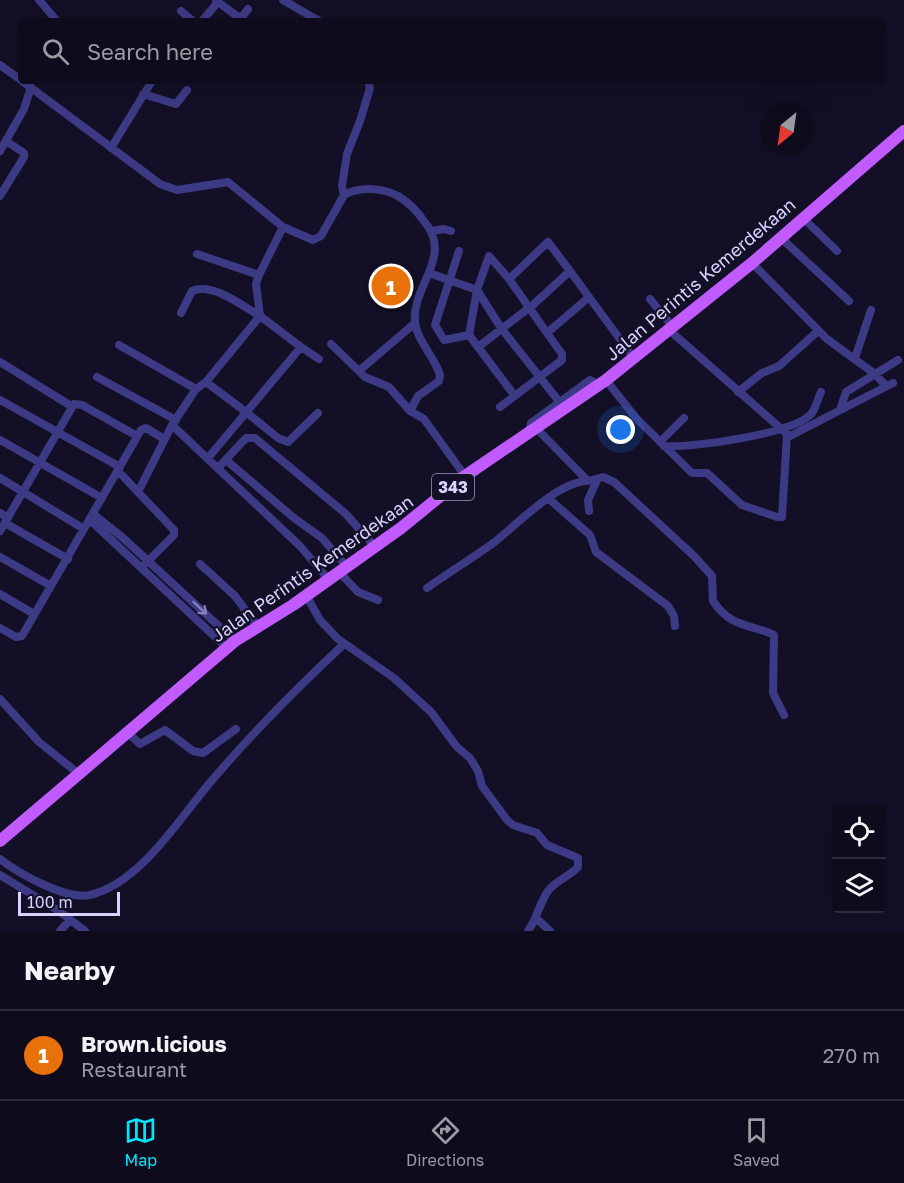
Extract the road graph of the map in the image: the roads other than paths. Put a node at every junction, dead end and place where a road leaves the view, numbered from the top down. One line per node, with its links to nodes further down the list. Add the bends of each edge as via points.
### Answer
1 (39, 0): 6 (street)
2 (283, 0): 11 (street)
3 (217, 1): 8 (street); 9 (street)
4 (248, 9): 10 (street)
5 (181, 11): 7 (street)
6 (54, 18)
7 (189, 18)
8 (204, 18)
9 (238, 18)
10 (241, 18)
11 (314, 18)
12 (0, 65): 13 (street)
13 (18, 77)
14 (27, 84): 21 (street, via 24,109)
15 (28, 84): 22 (street)
16 (150, 84): 19 (street)
17 (369, 84): 24 (street, via 360,121 346,154)
18 (187, 90): 19 (street, via 176,104)
19 (143, 94): 22 (street)
20 (904, 131): 26 (main road, Jalan Perintis Kemerdekaan / 343)
21 (6, 141): 23 (street); 25 (street, via 24,157)
22 (111, 147): 27 (street, via 172,190 221,181 232,183)
23 (0, 151)
24 (344, 195): 27 (street, via 318,239); 28 (street, via 370,189 395,194)
25 (0, 196)
26 (802, 218): 30 (main road, Jalan Perintis Kemerdekaan / 343); 32 (street)
27 (283, 227): 37 (street)
28 (432, 231): 29 (street); 36 (street, via 435,240)
29 (451, 231)
30 (780, 237): 34 (main road, Jalan Perintis Kemerdekaan / 343); 43 (street)
31 (459, 251): 39 (street)
32 (837, 251)
33 (197, 254): 37 (street)
34 (752, 263): 52 (main road, Jalan Perintis Kemerdekaan / 343); 53 (street)
35 (570, 271): 38 (street, via 548,242); 41 (street); 45 (street)
36 (429, 273): 39 (street); 50 (street)
37 (259, 274): 49 (street, via 256,284)
38 (509, 279): 40 (street, via 489,256); 45 (street)
39 (448, 280): 40 (street); 55 (street, via 436,328 447,341)
40 (477, 290): 44 (street); 48 (street)
41 (589, 297): 54 (street); 60 (street)
42 (650, 299): 52 (street)
43 (849, 301)
44 (486, 305): 48 (street); 51 (street)
45 (529, 308): 51 (street); 54 (street)
46 (871, 310): 61 (street)
47 (182, 313): 49 (street, via 192,291 199,289 228,297)
48 (475, 313): 55 (street)
49 (260, 316): 58 (street); 69 (street)
50 (415, 323): 65 (street); 80 (street, via 440,378 419,395)
51 (501, 328): 59 (street); 68 (street)
52 (670, 328): 60 (main road, Jalan Perintis Kemerdekaan / 343); 72 (street)
53 (818, 331): 61 (street); 72 (street, via 779,366 762,373)
54 (547, 333): 68 (street, via 563,357)
55 (469, 334): 59 (street)
56 (331, 344): 65 (street)
57 (118, 345): 71 (street)
58 (301, 347): 62 (street); 81 (street)
59 (478, 347): 74 (street)
60 (633, 357): 70 (main road, Jalan Perintis Kemerdekaan / 343)
61 (855, 358): 66 (street)
62 (319, 359)
63 (898, 360): 66 (street)
64 (0, 362): 76 (street)
65 (360, 370): 80 (street, via 367,379 389,387)
66 (875, 374): 79 (street, via 846,392); 79 (street, via 890,385)
67 (97, 377): 85 (street)
68 (539, 377): 74 (street); 77 (street)
69 (206, 382): 71 (street); 81 (street)
70 (602, 382): 77 (main road, Jalan Perintis Kemerdekaan / 343); 93 (street)
71 (196, 389): 85 (street)
72 (738, 392): 88 (street)
73 (821, 392): 83 (street)
74 (514, 395): 78 (street)
75 (0, 400): 89 (street)
76 (71, 406): 89 (street); 90 (street, via 82,405)
77 (562, 406): 87 (main road, Jalan Perintis Kemerdekaan / 343)
78 (500, 407)
79 (840, 410): 86 (street)
80 (410, 411): 99 (street, via 424,419)
81 (246, 412): 82 (street, via 288,442); 94 (street)
82 (318, 413)
83 (812, 413): 86 (street); 88 (street)
84 (684, 418): 93 (street)
85 (174, 422): 91 (street); 94 (street)
86 (816, 422): 88 (street)
87 (532, 432): 99 (main road, Jalan Perintis Kemerdekaan / 343); 102 (street)
88 (786, 432): 93 (street, via 685,447); 93 (street, via 780,518 742,505 708,474 692,473)
89 (57, 433): 96 (street); 98 (street)
90 (137, 436): 91 (street, via 145,428); 98 (street)
91 (164, 439): 104 (street)
92 (0, 440): 96 (street)
93 (665, 446)
94 (208, 459): 97 (street)
95 (226, 460): 97 (street); 115 (street, via 246,438 255,438 346,514); 121 (street, via 322,538)
96 (39, 463): 103 (street); 105 (street)
97 (218, 468): 122 (street, via 300,546)
98 (119, 469): 104 (street); 105 (street)
99 (465, 476): 115 (main road, Jalan Perintis Kemerdekaan / 343)
100 (0, 478): 103 (street)
101 (597, 480): 102 (street); 107 (street, via 588,500); 137 (street, via 606,477 614,482 694,556 712,576 713,600 728,616 738,624 775,636 773,693)
102 (588, 481): 106 (street, via 574,483)
103 (22, 490): 110 (street); 111 (street)
104 (138, 492): 118 (street, via 174,531)
105 (102, 498): 109 (street)
106 (548, 498): 124 (street); 131 (street, via 590,536 598,554 668,606)
107 (589, 511)
108 (0, 513): 110 (street)
109 (92, 517): 111 (street); 113 (street); 114 (street)
110 (6, 520): 112 (street); 117 (street)
111 (84, 529): 117 (street)
112 (0, 531)
113 (122, 537): 114 (street); 118 (street)
114 (116, 544): 120 (street)
115 (375, 547): 121 (main road, Jalan Perintis Kemerdekaan / 343)
116 (0, 557): 123 (street)
117 (68, 559): 123 (street)
118 (148, 561): 120 (street); 125 (street)
119 (200, 564): 132 (street, via 235,596)
120 (141, 567): 128 (street)
121 (343, 569): 122 (main road, Jalan Perintis Kemerdekaan / 343); 129 (street, via 358,592)
122 (328, 579): 127 (main road, Jalan Perintis Kemerdekaan / 343)
123 (51, 586): 130 (street)
124 (427, 588)
125 (182, 591): 128 (street); 134 (street, one-way to 134)
126 (0, 594): 130 (street)
127 (306, 596): 132 (main road, Jalan Perintis Kemerdekaan / 343); 135 (street, via 320,620)
128 (174, 598): 134 (street)
129 (378, 600)
130 (34, 614): 133 (street, via 22,636)
131 (675, 626)
132 (258, 627): 134 (main road, Jalan Perintis Kemerdekaan / 343)
133 (0, 628)
134 (231, 644): 139 (main road, Jalan Perintis Kemerdekaan / 343)
135 (344, 644): 146 (street, via 212,779 140,865 103,890); 149 (street, via 419,698 470,758 482,786 507,820 537,833 547,845 578,858 578,867 546,894)
136 (0, 699): 140 (street, via 39,742)
137 (784, 715)
138 (236, 729): 139 (street, via 203,753 193,751 165,730 140,744)
139 (127, 732): 140 (main road, Jalan Perintis Kemerdekaan / 343)
140 (79, 774): 141 (main road, Jalan Perintis Kemerdekaan / 343)
141 (0, 841)
142 (0, 859): 144 (street)
143 (0, 875): 145 (street)
144 (41, 881): 145 (street); 146 (street)
145 (34, 895): 147 (street)
146 (69, 896): 147 (street)
147 (59, 911): 148 (street)
148 (70, 920): 150 (street); 151 (street)
149 (537, 920): 152 (street); 153 (street)
150 (60, 931)
151 (85, 931)
152 (528, 931)
153 (550, 931)

